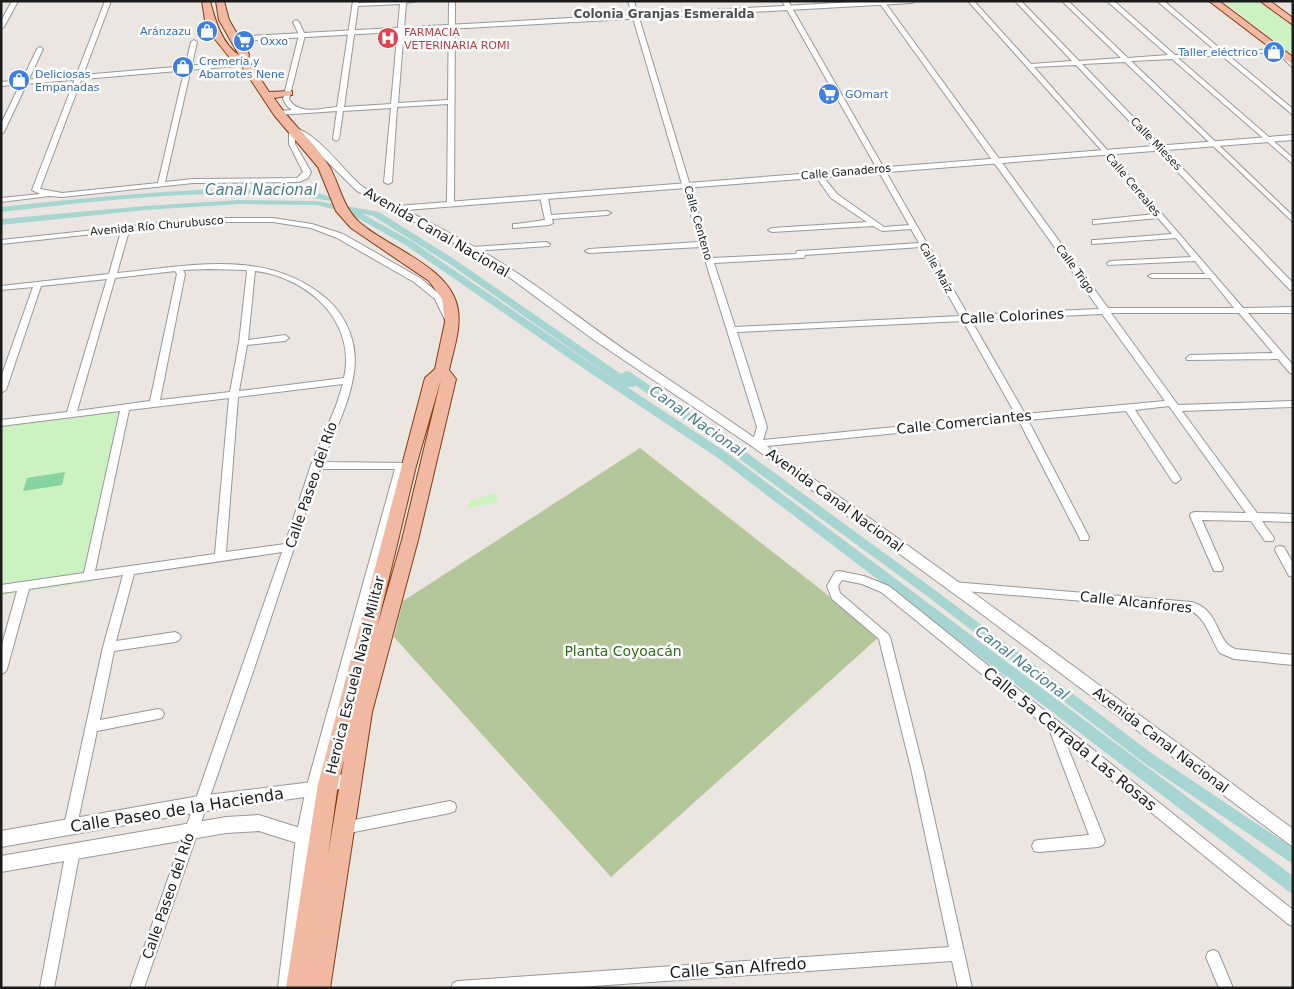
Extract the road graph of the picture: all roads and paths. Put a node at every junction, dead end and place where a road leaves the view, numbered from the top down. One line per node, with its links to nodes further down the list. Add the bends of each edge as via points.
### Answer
1 (15, 1): 23 (street)
2 (108, 1): 40 (street)
3 (206, 1): 36 (main road, via 210,20 219,38 233,56)
4 (220, 1): 28 (main road, via 224,20)
5 (414, 1): 16 (street)
6 (452, 1): 24 (street)
7 (631, 1): 20 (street, Calle Centeno)
8 (912, 1): 17 (street)
9 (971, 1): 38 (street, Calle Cereales)
10 (1018, 1): 37 (street, Calle Mieses)
11 (1064, 1): 34 (street)
12 (1110, 1): 33 (street)
13 (1160, 1): 32 (street)
14 (1213, 1): 31 (main road)
15 (1264, 1): 22 (main road)
16 (403, 2): 18 (street); 25 (street)
17 (881, 2): 19 (street); 59 (street, Calle Trigo)
18 (356, 3): 26 (street)
19 (787, 5): 20 (street); 61 (street, Calle Maíz)
20 (636, 16): 24 (street); 65 (street, Calle Centeno)
21 (296, 22): 27 (street)
22 (1293, 22)
23 (1, 27)
24 (452, 27): 25 (street); 45 (street)
25 (400, 30): 26 (street); 46 (street)
26 (352, 32): 27 (street); 47 (street)
27 (302, 35): 28 (street); 44 (street)
28 (234, 39): 36 (main road, via 244,54)
29 (194, 42): 39 (street)
30 (40, 49): 41 (street)
31 (1276, 50): 32 (street); 35 (main road)
32 (1222, 53): 33 (street); 50 (street)
33 (1173, 56): 34 (street); 55 (street)
34 (1124, 60): 37 (street); 56 (street)
35 (1291, 61)
36 (244, 62): 39 (street); 43 (main road, Heroica Escuela Naval Militar)
37 (1077, 63): 38 (street); 57 (street, Calle Mieses)
38 (1028, 66): 58 (street, Calle Cereales)
39 (188, 69): 40 (street); 64 (street)
40 (79, 78): 41 (street); 66 (street, via 36,190)
41 (24, 82): 42 (street); 52 (street)
42 (1, 84)
43 (265, 94): 44 (main road); 48 (main road, Heroica Escuela Naval Militar)
44 (287, 95): 48 (main road); 49 (street, via 289,106)
45 (451, 102): 46 (street); 69 (street)
46 (394, 106): 47 (street); 63 (street)
47 (340, 109): 49 (street); 54 (street)
48 (277, 111): 49 (street); 51 (main road, Heroica Escuela Naval Militar)
49 (299, 112)
50 (1293, 113)
51 (292, 130): 64 (street, via 292,144 306,175 294,180 227,179); 70 (street, Avenida Canal Nacional, via 308,137 360,189); 105 (main road, Heroica Escuela Naval Militar, via 318,159 340,208 355,225 434,278 445,289 454,312)
52 (1, 132)
53 (1293, 137): 55 (street, Calle Ganaderos)
54 (336, 139)
55 (1264, 139): 56 (street, Calle Ganaderos); 60 (street)
56 (1211, 143): 57 (street, Calle Ganaderos); 73 (street)
57 (1159, 147): 58 (street, Calle Ganaderos); 99 (street, Calle Mieses)
58 (1105, 151): 59 (street, Calle Ganaderos); 72 (street, Calle Cereales)
59 (996, 160): 61 (street, Calle Ganaderos); 102 (street, Calle Trigo)
60 (1293, 162)
61 (881, 169): 62 (street, Calle Ganaderos); 78 (street, Calle Maíz)
62 (818, 174): 65 (street, Calle Ganaderos); 76 (street, via 834,196)
63 (388, 182)
64 (161, 184): 66 (street)
65 (688, 185): 67 (street, Calle Ganaderos); 85 (street, Calle Centeno)
66 (52, 194): 68 (street)
67 (544, 197): 69 (street, Calle Ganaderos); 75 (street)
68 (1, 200)
69 (451, 204): 70 (street, Calle Ganaderos)
70 (399, 208): 87 (street, Avenida Canal Nacional)
71 (607, 213): 75 (street)
72 (1159, 216): 74 (street); 81 (street, Calle Cereales)
73 (1293, 220)
74 (1096, 222)
75 (549, 223): 77 (street)
76 (873, 224): 78 (street, via 882,229); 80 (street)
77 (516, 226)
78 (912, 227): 86 (street, Calle Maíz)
79 (126, 228): 82 (street, Avenida Río Churubusco); 94 (street); 105 (street, Avenida Río Churubusco, via 236,220 273,220 312,226 340,236 417,280 439,298)
80 (772, 230)
81 (1177, 236): 83 (street); 89 (street, Calle Cereales)
82 (1, 242)
83 (1095, 242)
84 (546, 244): 87 (street)
85 (705, 244): 88 (street); 90 (street, Calle Centeno)
86 (922, 246): 90 (street); 103 (street, Calle Maíz)
87 (472, 248): 123 (street, Avenida Canal Nacional, via 598,338)
88 (589, 251)
89 (1198, 259): 91 (street); 96 (street, Calle Cereales)
90 (709, 261): 104 (street, Calle Centeno)
91 (1111, 263)
92 (249, 267): 93 (street, Calle Paseo del Río); 107 (street); 112 (street, Calle Paseo del Río, via 294,279 332,307 346,333)
93 (178, 269): 94 (street, Calle Paseo del Río); 116 (street, via 181,274)
94 (113, 275): 97 (street, Calle Paseo del Río); 120 (street)
95 (1152, 276): 96 (street)
96 (1212, 276): 100 (street, Calle Cereales)
97 (38, 284): 98 (street, Calle Paseo del Río); 113 (street)
98 (1, 288)
99 (1293, 288)
100 (1243, 310): 101 (street, Calle Colorines); 102 (street, Calle Colorines); 108 (street, Calle Cereales)
101 (1293, 310)
102 (1105, 311): 103 (street, Calle Colorines); 117 (street, Calle Trigo)
103 (965, 318): 104 (street, Calle Colorines); 121 (street, Calle Maíz)
104 (732, 330): 123 (street, Calle Centeno, via 762,427)
105 (450, 331): 111 (main road, Heroica Escuela Naval Militar)
106 (285, 338): 107 (street)
107 (243, 343): 114 (street)
108 (1281, 356): 109 (street); 110 (street, Calle Cereales)
109 (1190, 358)
110 (1293, 370)
111 (442, 371): 125 (main road, Heroica Escuela Naval Militar, via 432,378); 148 (main road, Heroica Escuela Naval Militar, via 448,379 410,540 362,712)
112 (349, 380): 114 (street); 124 (street, Calle Paseo del Río)
113 (1, 390)
114 (234, 395): 116 (street); 133 (street)
115 (1293, 404): 117 (street, Calle Comerciantes)
116 (154, 405): 119 (street)
117 (1173, 405): 118 (street, Calle Comerciantes); 127 (street, Calle Trigo)
118 (1128, 406): 121 (street, Calle Comerciantes); 126 (street)
119 (125, 408): 120 (street); 137 (street)
120 (71, 414): 122 (street)
121 (1021, 416): 123 (street, Calle Comerciantes); 129 (street, Calle Maíz)
122 (1, 423)
123 (757, 444): 139 (street, Avenida Canal Nacional)
124 (316, 466): 125 (street); 131 (street, Calle Paseo del Río)
125 (404, 466): 149 (main road, Heroica Escuela Naval Militar)
126 (1176, 479)
127 (1254, 517): 128 (street); 130 (street, Calle Trigo); 134 (street, via 1195,516)
128 (1293, 518)
129 (1084, 537)
130 (1269, 538)
131 (290, 546): 133 (street); 150 (street, Calle Paseo del Río)
132 (1280, 550): 136 (street)
133 (220, 558): 135 (street)
134 (1218, 568)
135 (130, 570): 137 (street); 142 (street)
136 (1293, 573)
137 (89, 576): 138 (street)
138 (24, 586): 140 (street); 144 (street)
139 (953, 586): 143 (street, Calle Alcanfores, via 1192,606 1208,617 1224,650 1234,654); 157 (street, Avenida Canal Nacional)
140 (1, 589)
141 (175, 637): 142 (street)
142 (108, 647): 146 (street)
143 (1293, 660)
144 (1, 669)
145 (158, 714): 146 (street)
146 (92, 726): 152 (street)
147 (1053, 726): 158 (street, via 1098,841); 161 (street, Calle 5a Cerrada Las Rosas); 162 (street, Calle 5a Cerrada Las Rosas, via 884,589 864,580 839,575 832,586 836,596 884,637)
148 (352, 779): 149 (street, Calle Paseo de la Hacienda); 153 (main road, Heroica Escuela Naval Militar)
149 (320, 786): 150 (street, Calle Paseo de la Hacienda); 156 (main road, Heroica Escuela Naval Militar)
150 (199, 804): 152 (street, Calle Paseo de la Hacienda); 154 (street, Calle Paseo del Río)
151 (450, 807): 153 (street)
152 (71, 826): 155 (street, Calle Paseo de la Hacienda)
153 (344, 828): 168 (main road, Heroica Escuela Naval Militar)
154 (190, 829): 156 (street, Calle Paseo de la Hacienda, via 259,824); 159 (street, Calle Paseo de la Hacienda); 165 (street, Calle Paseo del Río)
155 (1, 839)
156 (311, 839): 166 (street, Heroica Escuela Naval Militar); 167 (main road, Heroica Escuela Naval Militar)
157 (1293, 839)
158 (1038, 846)
159 (73, 851): 160 (street, Calle Paseo de la Hacienda); 164 (street)
160 (1, 864)
161 (1293, 918)
162 (958, 953): 169 (street, Calle San Alfredo); 170 (street)
163 (1213, 958): 171 (street)
164 (47, 988)
165 (137, 988)
166 (285, 988)
167 (298, 988)
168 (318, 988)
169 (458, 988)
170 (965, 988)
171 (1226, 988)

